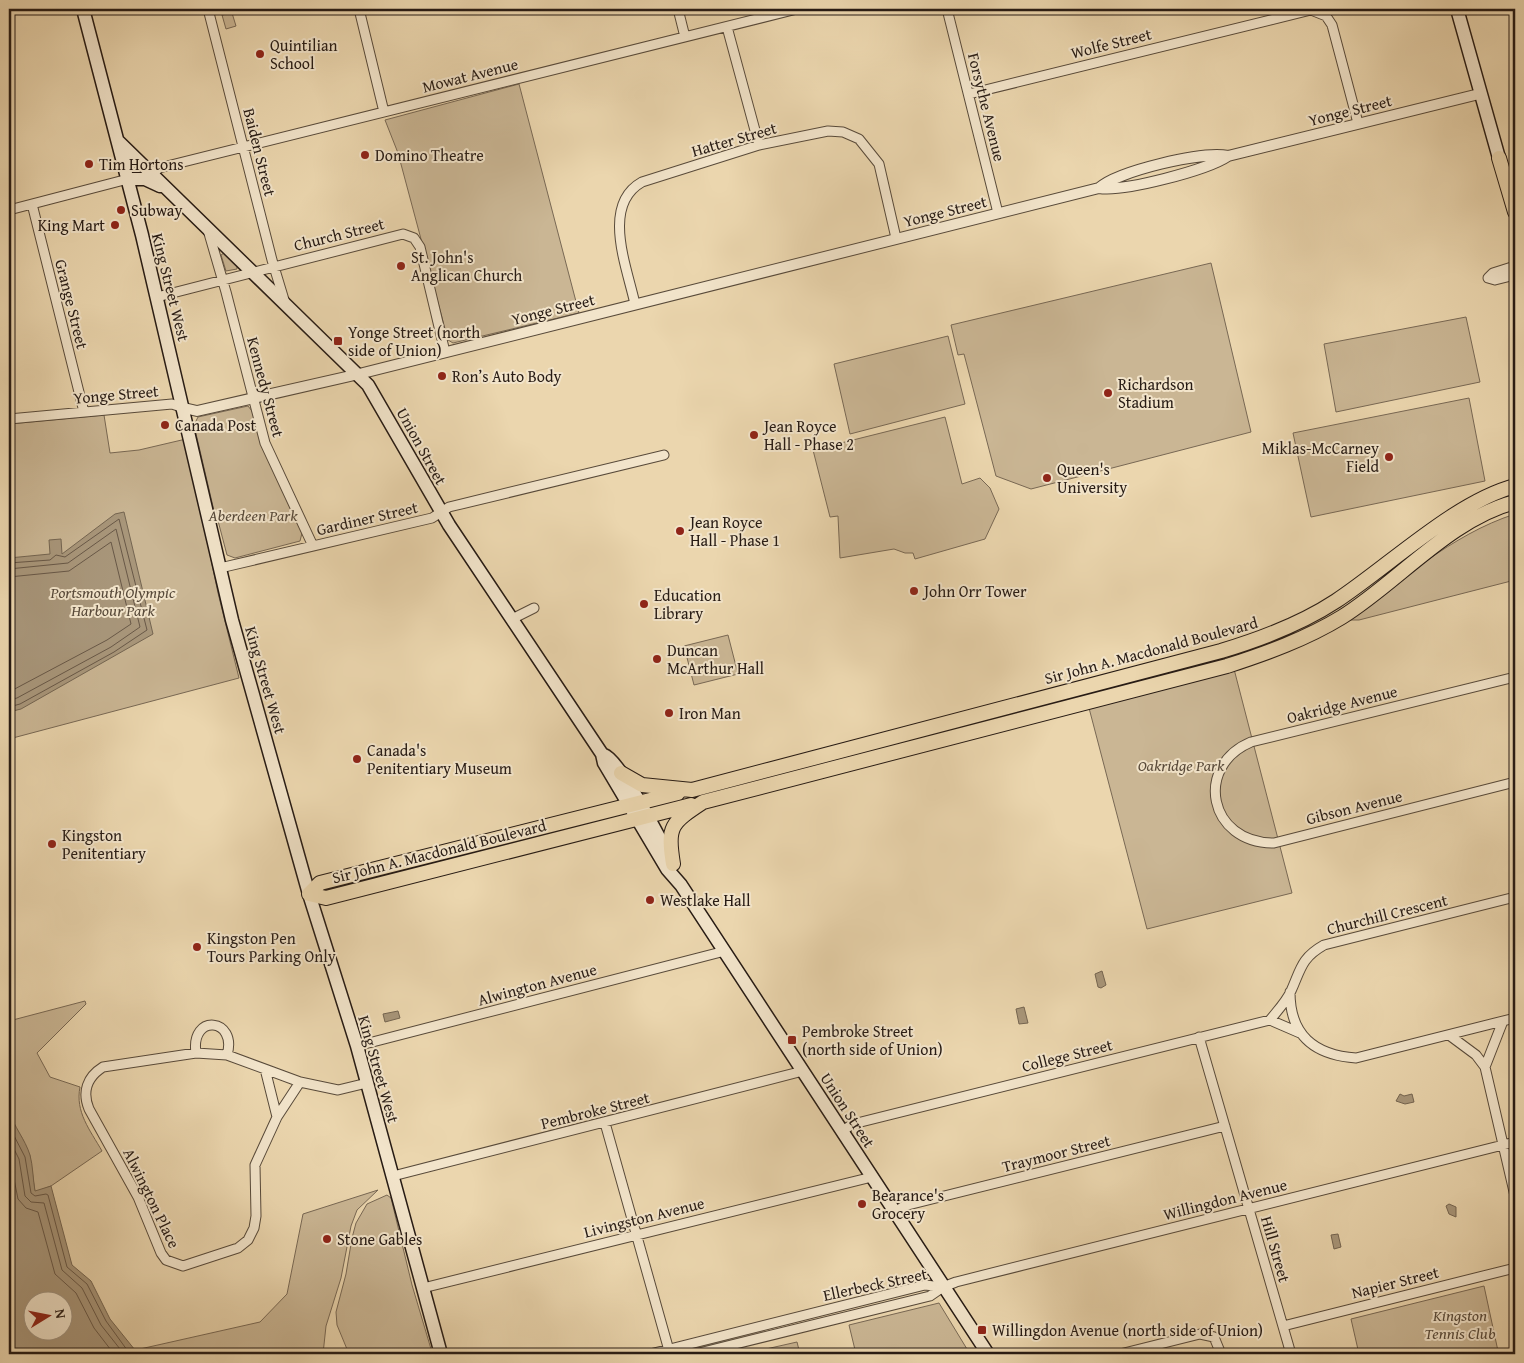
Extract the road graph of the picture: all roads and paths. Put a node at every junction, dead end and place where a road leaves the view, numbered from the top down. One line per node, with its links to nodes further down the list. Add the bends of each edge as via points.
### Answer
1 (83, 9): 14 (main road, King Street West)
2 (208, 9): 16 (street, Baiden Street)
3 (359, 9): 12 (street)
4 (678, 9): 9 (street)
5 (797, 9): 8 (street, Mowat Avenue)
6 (947, 9): 10 (street, Forsythe Avenue)
7 (1456, 9): 11 (main road)
8 (727, 27): 9 (street, Mowat Avenue); 15 (street)
9 (685, 37): 12 (street, Mowat Avenue)
10 (969, 94): 13 (street, Wolfe Street, via 1311,10 1326,16 1332,25); 24 (street, Forsythe Avenue)
11 (1479, 94): 13 (street, Yonge Street); 17 (main road)
12 (384, 112): 16 (street, Mowat Avenue)
13 (1358, 124): 24 (street, Yonge Street, via 1228,156 1183,174 1108,190 1099,188)
14 (118, 141): 18 (main road, Union Street); 19 (main road, King Street West)
15 (760, 145): 26 (street, Hatter Street, via 828,131 843,132 859,139 879,164); 34 (street, Hatter Street, via 642,182 624,197 618,220)
16 (244, 148): 18 (street, Mowat Avenue, via 160,168); 27 (street, Baiden Street)
17 (1498, 158): 23 (main road)
18 (152, 174): 20 (main road, Union Street)
19 (128, 179): 20 (main road, Union Street, via 145,179); 21 (street); 32 (main road, King Street West)
20 (169, 191): 25 (main road, Union Street)
21 (32, 204): 22 (street); 39 (street, Grange Street)
22 (9, 210)
23 (1515, 212)
24 (998, 213): 26 (street, Yonge Street)
25 (208, 230): 29 (main road, Union Street); 31 (street, Kennedy Street)
26 (896, 238): 34 (street, Yonge Street)
27 (274, 266): 29 (street, Church Street); 33 (street, Baiden Street); 35 (street, Church Street, via 403,234 414,238 420,247)
28 (1515, 266): 30 (street, via 1492,273 1488,278 1495,280)
29 (253, 272): 31 (street, Church Street); 33 (main road, Union Street)
30 (1515, 275)
31 (223, 281): 32 (street, Church Street); 37 (street, Kennedy Street)
32 (157, 297): 38 (main road, King Street West)
33 (285, 302): 36 (main road, Union Street)
34 (636, 304): 35 (street, Yonge Street)
35 (445, 352): 36 (street, Yonge Street)
36 (359, 374): 37 (street, Yonge Street); 46 (main road, Union Street, via 376,397)
37 (253, 398): 38 (street, Yonge Street, via 197,411); 47 (street, Kennedy Street, via 265,444)
38 (184, 408): 39 (street, Yonge Street, via 172,404); 48 (main road, King Street West)
39 (84, 412): 40 (street, Yonge Street)
40 (9, 420)
41 (664, 455): 46 (street, Gardiner Street, via 458,505)
42 (1515, 482): 44 (main road)
43 (1515, 486): 44 (main road, Sir John A. Macdonald Boulevard)
44 (1500, 490): 55 (main road, Sir John A. Macdonald Boulevard, via 1460,512 1335,601 1266,637)
45 (1515, 502): 56 (main road, Sir John A. Macdonald Boulevard, via 1480,516 1343,616 1273,652)
46 (441, 513): 47 (street, Gardiner Street, via 432,518); 50 (main road, Union Street)
47 (314, 546): 48 (street, Gardiner Street)
48 (220, 568): 62 (main road, King Street West)
49 (534, 608): 50 (street)
50 (512, 619): 52 (main road, Union Street)
51 (1515, 676): 58 (street, Oakridge Avenue, via 1251,742 1227,758 1217,779)
52 (602, 754): 53 (main road, Union Street, via 609,757); 57 (main road, Union Street, via 604,763)
53 (621, 773): 55 (main road, via 642,786); 57 (main road, Union Street)
54 (1515, 782): 58 (street, Gibson Avenue, via 1274,842 1256,843 1238,834 1228,827)
55 (692, 790): 57 (main road, Sir John A. Macdonald Boulevard)
56 (703, 802): 59 (main road, Sir John A. Macdonald Boulevard); 60 (main road, via 681,817 671,832)
57 (634, 804): 59 (main road, Union Street); 62 (main road, Sir John A. Macdonald Boulevard, via 320,883)
58 (1218, 804)
59 (642, 818): 60 (main road, Union Street); 61 (main road, Union Street, via 667,869); 62 (main road, Sir John A. Macdonald Boulevard, via 326,898)
60 (673, 864): 61 (main road, Union Street)
61 (681, 885): 64 (main road, Union Street)
62 (309, 894): 72 (main road, King Street West)
63 (1515, 897): 65 (street, Churchill Crescent, via 1324,945 1311,953 1300,966)
64 (725, 951): 72 (street, Alwington Avenue); 77 (main road, Union Street)
65 (1290, 991): 67 (street, Churchill Crescent); 69 (street, Churchill Crescent, via 1292,1015)
66 (1515, 1018): 68 (street)
67 (1270, 1020): 69 (street); 71 (street, College Street)
68 (1503, 1021): 70 (street); 75 (street)
69 (1300, 1033): 70 (street, via 1318,1049 1337,1057 1356,1058)
70 (1449, 1035): 75 (street, via 1464,1044)
71 (1199, 1037): 82 (street, Hill Street); 83 (street, College Street, via 853,1124)
72 (357, 1046): 79 (main road, King Street West)
73 (196, 1053): 74 (street, Alwington Place); 74 (street, via 198,1031 215,1025 228,1037); 80 (street, Alwington Place, via 102,1067 91,1077 85,1093 89,1110 138,1197 156,1246 166,1260 183,1266 193,1265 238,1248 248,1240 256,1216 255,1165)
74 (227, 1055): 76 (street, Alwington Place)
75 (1485, 1067): 85 (street)
76 (265, 1069): 78 (street, Alwington Place); 80 (street)
77 (803, 1071): 81 (street, Pembroke Street); 83 (main road, Union Street)
78 (300, 1082): 79 (street, Alwington Place, via 338,1090); 80 (street, Alwington Place)
79 (367, 1084): 86 (main road, King Street West)
80 (277, 1116)
81 (605, 1122): 86 (street, Pembroke Street); 91 (street)
82 (1225, 1126): 89 (street, Hill Street); 90 (street, Traymoor Street, via 904,1206)
83 (842, 1131): 87 (main road, Union Street)
84 (1515, 1142): 85 (street, Willingdon Avenue)
85 (1503, 1145): 88 (street); 89 (street, Willingdon Avenue)
86 (393, 1176): 94 (main road, King Street West)
87 (872, 1177): 90 (main road, Union Street); 91 (street, Livingston Avenue)
88 (1515, 1196)
89 (1249, 1209): 93 (street, Willingdon Avenue); 95 (street, Hill Street)
90 (895, 1212): 93 (main road, Union Street)
91 (637, 1234): 94 (street, Livingston Avenue); 96 (street)
92 (1515, 1268): 95 (street, Napier Street)
93 (943, 1287): 96 (street, Ellerbeck Street, via 925,1285); 99 (street, Ellerbeck Street, via 930,1296); 100 (main road, Union Street)
94 (423, 1288): 97 (main road, King Street West)
95 (1282, 1326): 103 (street, Hill Street)
96 (670, 1352): 98 (street, Ellerbeck Street)
97 (440, 1354)
98 (650, 1354)
99 (696, 1354)
100 (988, 1354)
101 (1120, 1354): 102 (street, via 1200,1334 1214,1338)
102 (1221, 1354)
103 (1290, 1354)

